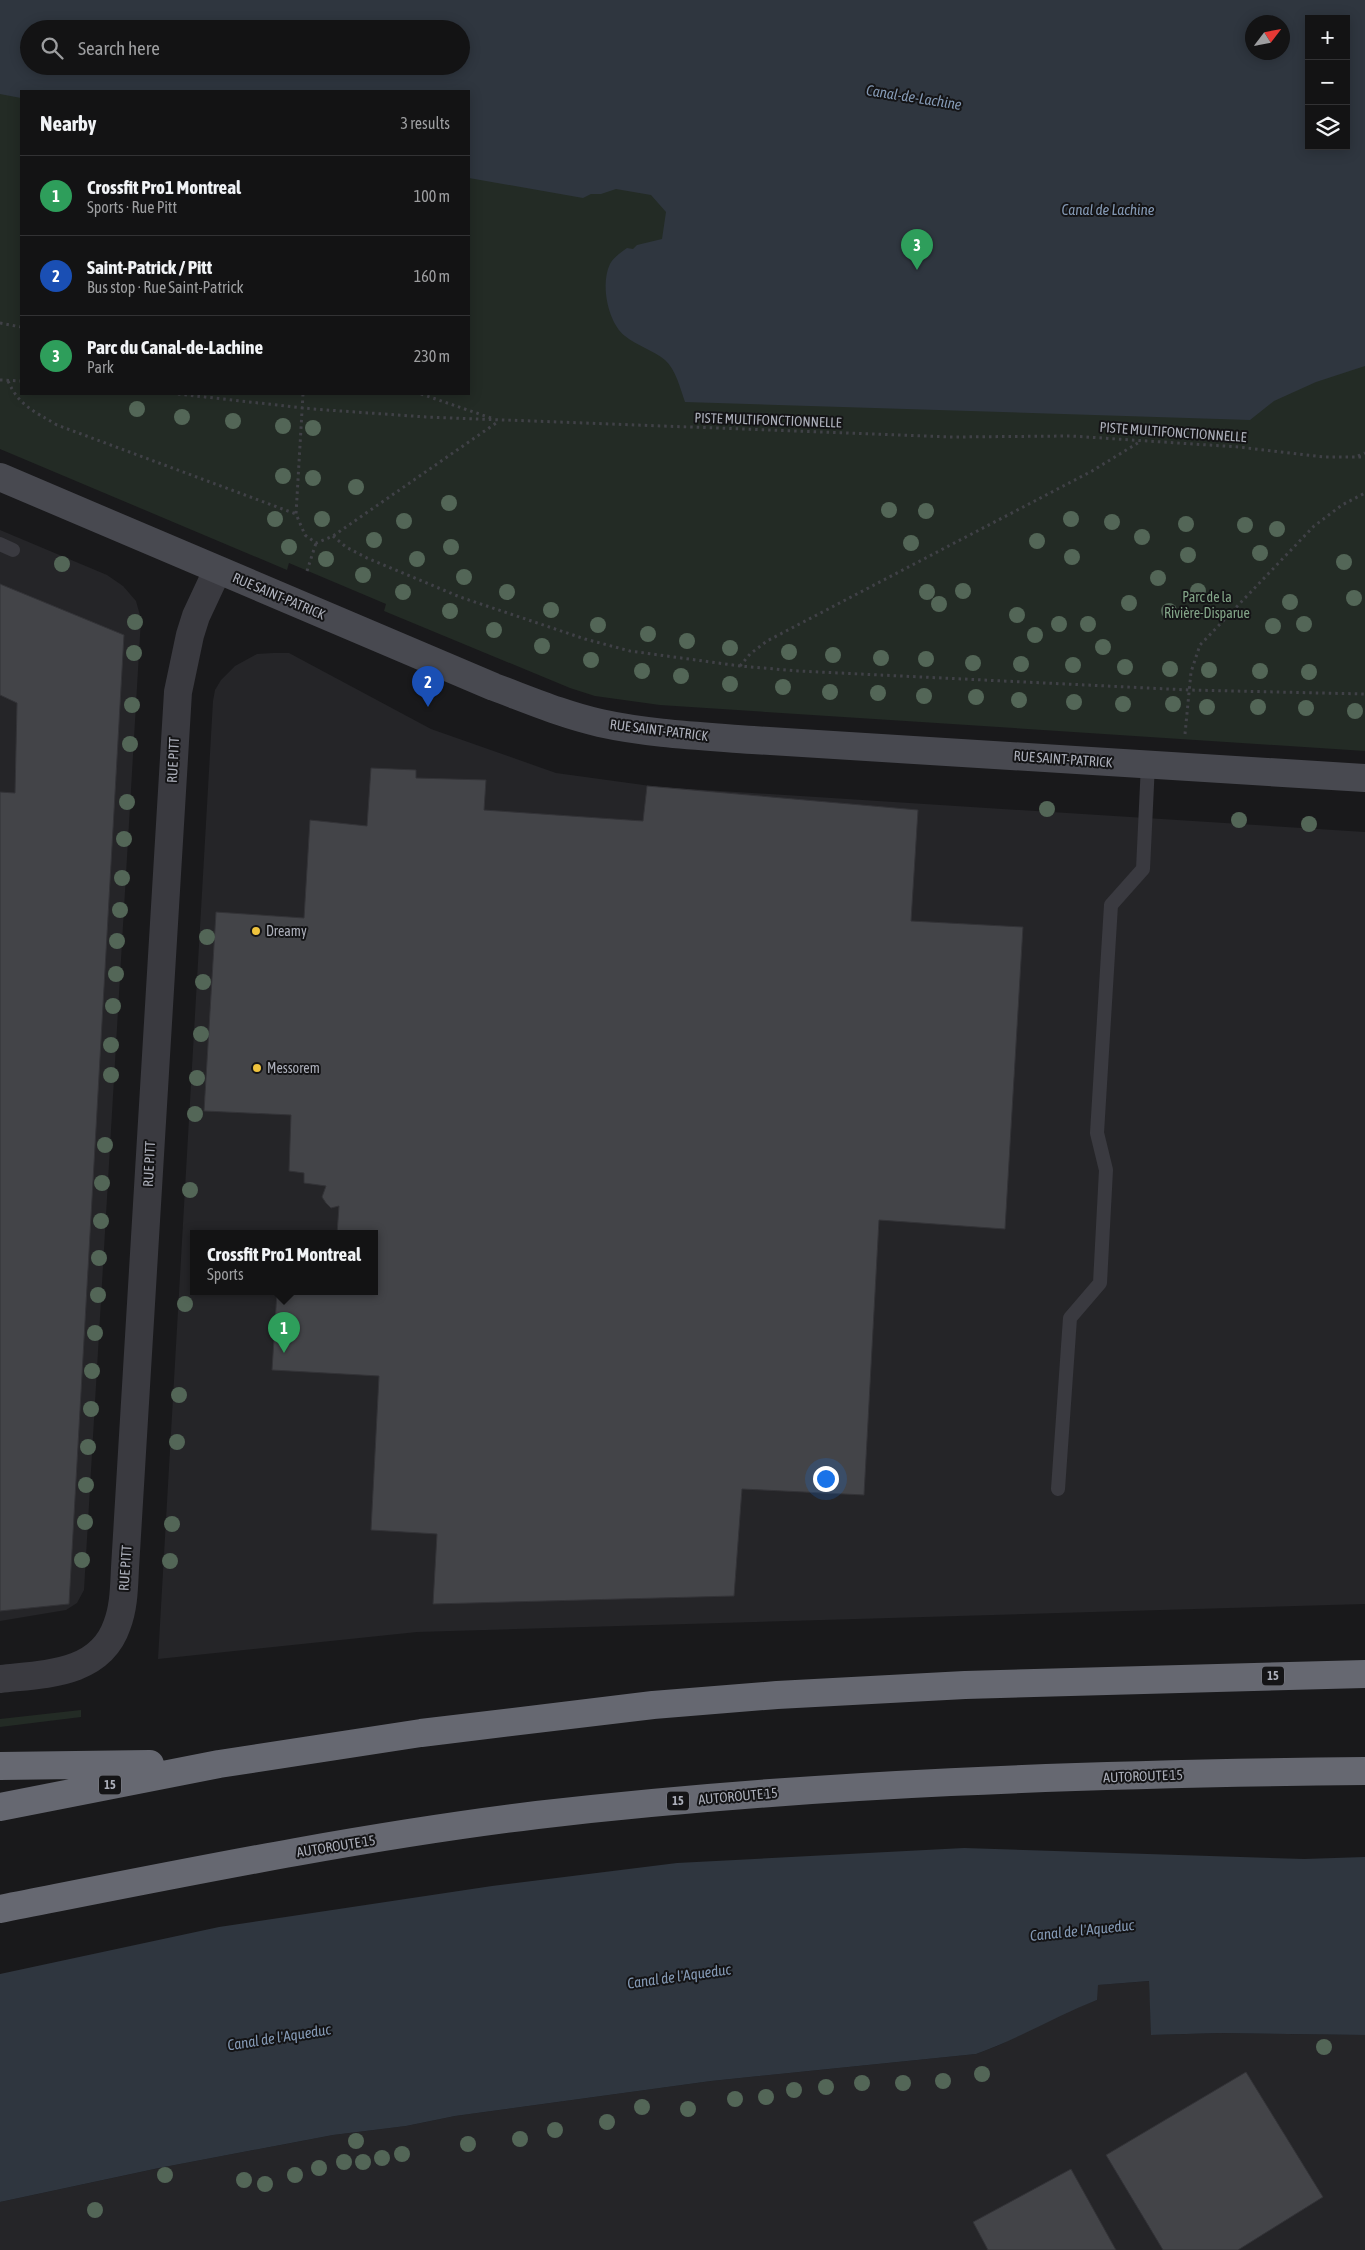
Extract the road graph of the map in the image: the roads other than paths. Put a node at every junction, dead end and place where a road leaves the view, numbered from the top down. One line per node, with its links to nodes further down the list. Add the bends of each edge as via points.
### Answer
1 (0, 477): 2 (main road, RUE SAINT-PATRICK)
2 (216, 571): 3 (main road, RUE SAINT-PATRICK, via 494,687 599,723 660,733); 7 (street, RUE PITT, via 190,635 177,702 126,1558 118,1624 101,1652 83,1664 49,1673)
3 (1148, 764): 4 (main road, RUE SAINT-PATRICK); 5 (lane, via 1143,869 1111,905 1097,1133 1106,1170 1100,1283 1070,1318)
4 (1365, 778)
5 (1058, 1489)
6 (1365, 1674): 8 (highway, 15, via 965,1685 777,1695 506,1722)
7 (0, 1679)
8 (219, 1764): 9 (highway); 11 (highway, 15)
9 (0, 1766)
10 (1365, 1772): 12 (highway, AUTOROUTE 15 / 15, via 1016,1780 785,1792 631,1805 527,1816 314,1849)
11 (0, 1807)
12 (0, 1909)

